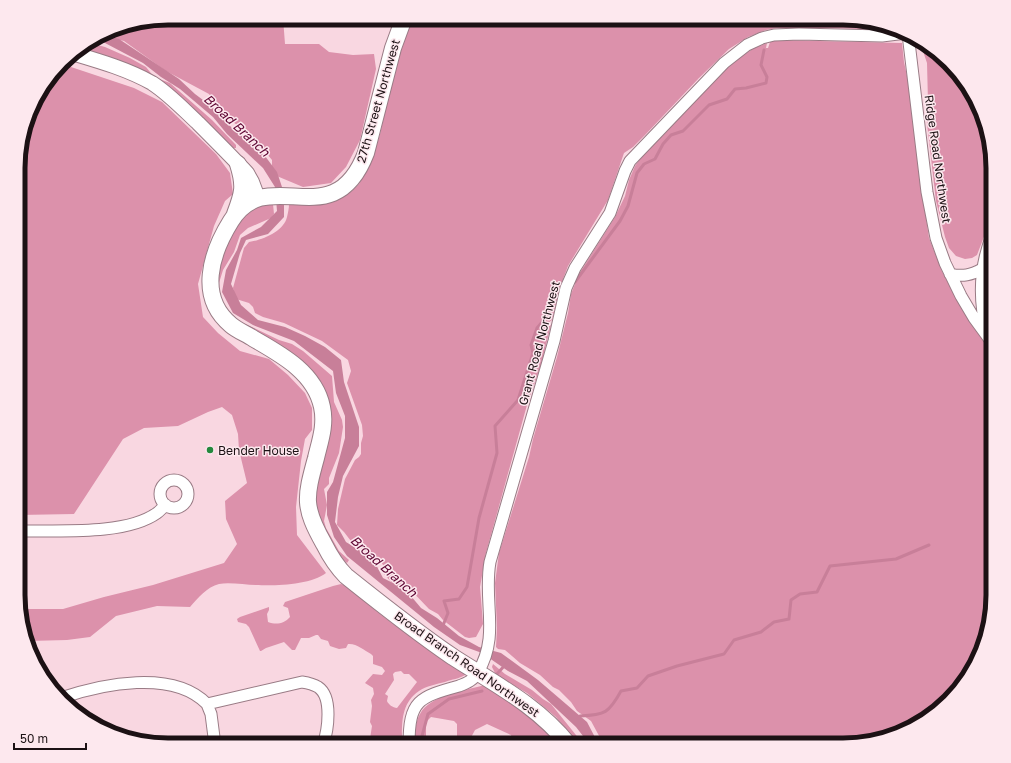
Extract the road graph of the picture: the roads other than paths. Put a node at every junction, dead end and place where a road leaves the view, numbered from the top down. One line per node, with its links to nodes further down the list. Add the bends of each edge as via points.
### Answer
1 (401, 25): 6 (main road, 27th Street Northwest, via 366,153 356,174 345,187 333,194)
2 (894, 35): 15 (street, Grant Road Northwest, via 777,34 756,40 724,63 630,161 610,213 575,268 566,288 554,341 490,562 489,646)
3 (908, 41): 10 (street, Ridge Road Northwest, via 932,220)
4 (79, 55): 5 (street, via 123,70 158,87 182,107)
5 (238, 164): 6 (street, via 247,173); 7 (main road, via 243,187)
6 (258, 198): 7 (main road, Broad Branch Road Northwest, via 244,206)
7 (235, 216): 15 (main road, Broad Branch Road Northwest, via 221,239 213,260 210,277 213,297 226,321 287,359 309,380 318,395 323,410 323,425 309,483 308,498 309,512 315,527 334,561 346,576 418,632)
8 (986, 250): 9 (street)
9 (982, 269): 10 (street, via 965,276); 11 (street, via 981,300)
10 (950, 274): 12 (street, Ridge Road Northwest, via 969,310)
11 (986, 327)
12 (986, 335)
13 (166, 505): 14 (street, via 142,520 111,528)
14 (25, 530)
15 (478, 672): 20 (street, via 467,683 435,692 418,703 412,712); 21 (main road, Broad Branch Road Northwest, via 536,710)
16 (67, 696): 17 (street, via 110,685 158,683 187,691)
17 (207, 704): 18 (street); 19 (street, via 302,682 310,684 319,687 326,697 328,718)
18 (215, 738)
19 (324, 738)
20 (409, 738)
21 (564, 738)

